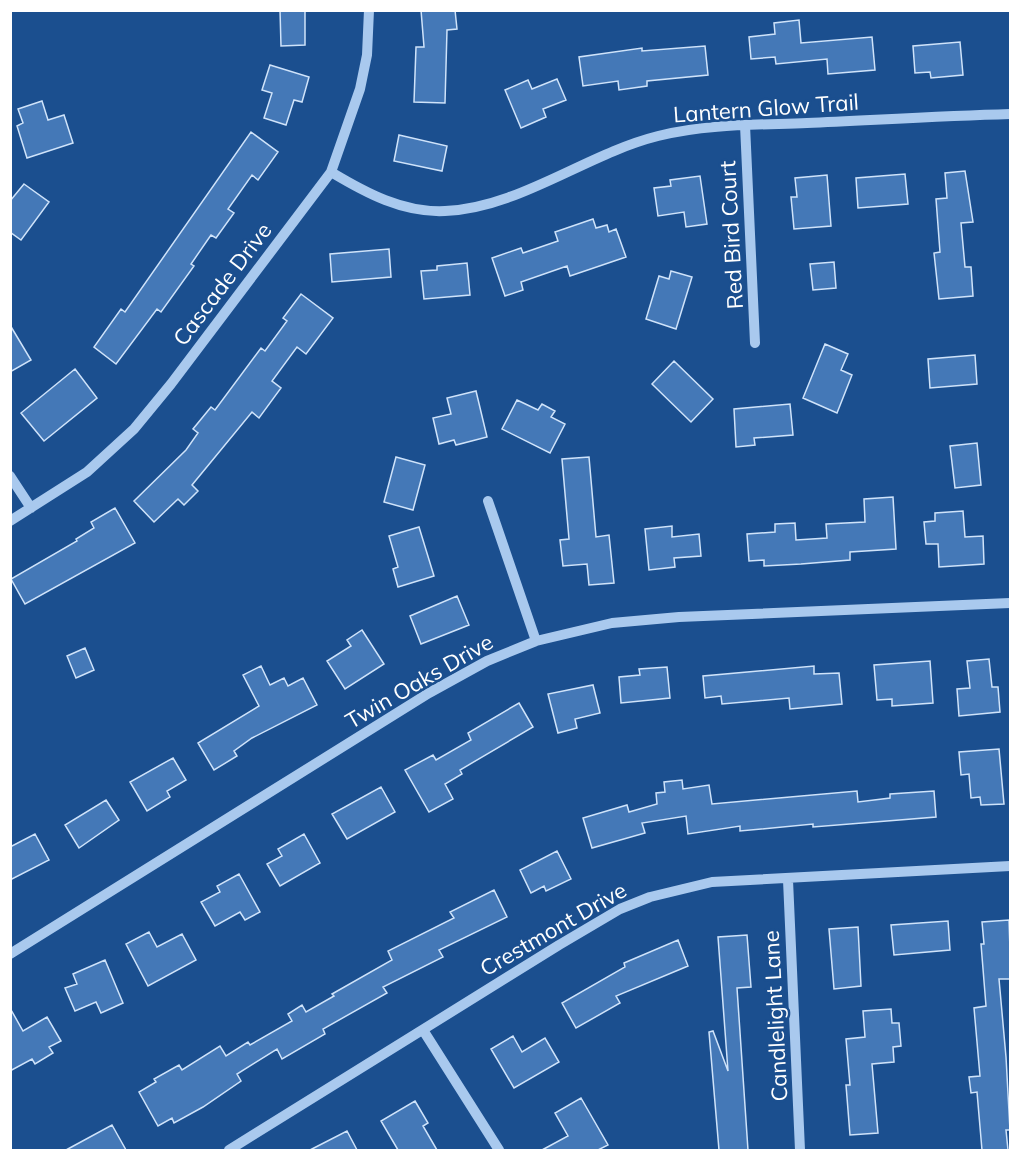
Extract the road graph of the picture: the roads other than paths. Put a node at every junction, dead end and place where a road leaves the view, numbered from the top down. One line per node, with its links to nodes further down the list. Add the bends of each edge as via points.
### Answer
1 (369, 10): 4 (street, Cascade Drive, via 367,55 360,89)
2 (1011, 114): 3 (street, Lantern Glow Trail)
3 (745, 125): 4 (street, Lantern Glow Trail, via 694,129 626,145 502,200 471,208 419,210 364,191); 5 (street, Red Bird Court)
4 (331, 172): 8 (street, Cascade Drive, via 134,429 87,472)
5 (755, 343)
6 (10, 476): 8 (street)
7 (488, 501): 11 (street)
8 (31, 508): 9 (street, Cascade Drive)
9 (10, 521)
10 (1011, 603): 11 (street, Twin Oaks Drive, via 679,617 612,623)
11 (536, 641): 14 (street, Twin Oaks Drive, via 487,661 429,693)
12 (1011, 866): 13 (street, Crestmont Drive)
13 (788, 880): 15 (street, Crestmont Drive, via 712,882 650,897 620,909); 18 (street, Candlelight Lane)
14 (10, 954)
15 (423, 1030): 16 (street, Crestmont Drive); 17 (street)
16 (229, 1150)
17 (499, 1150)
18 (800, 1150)

